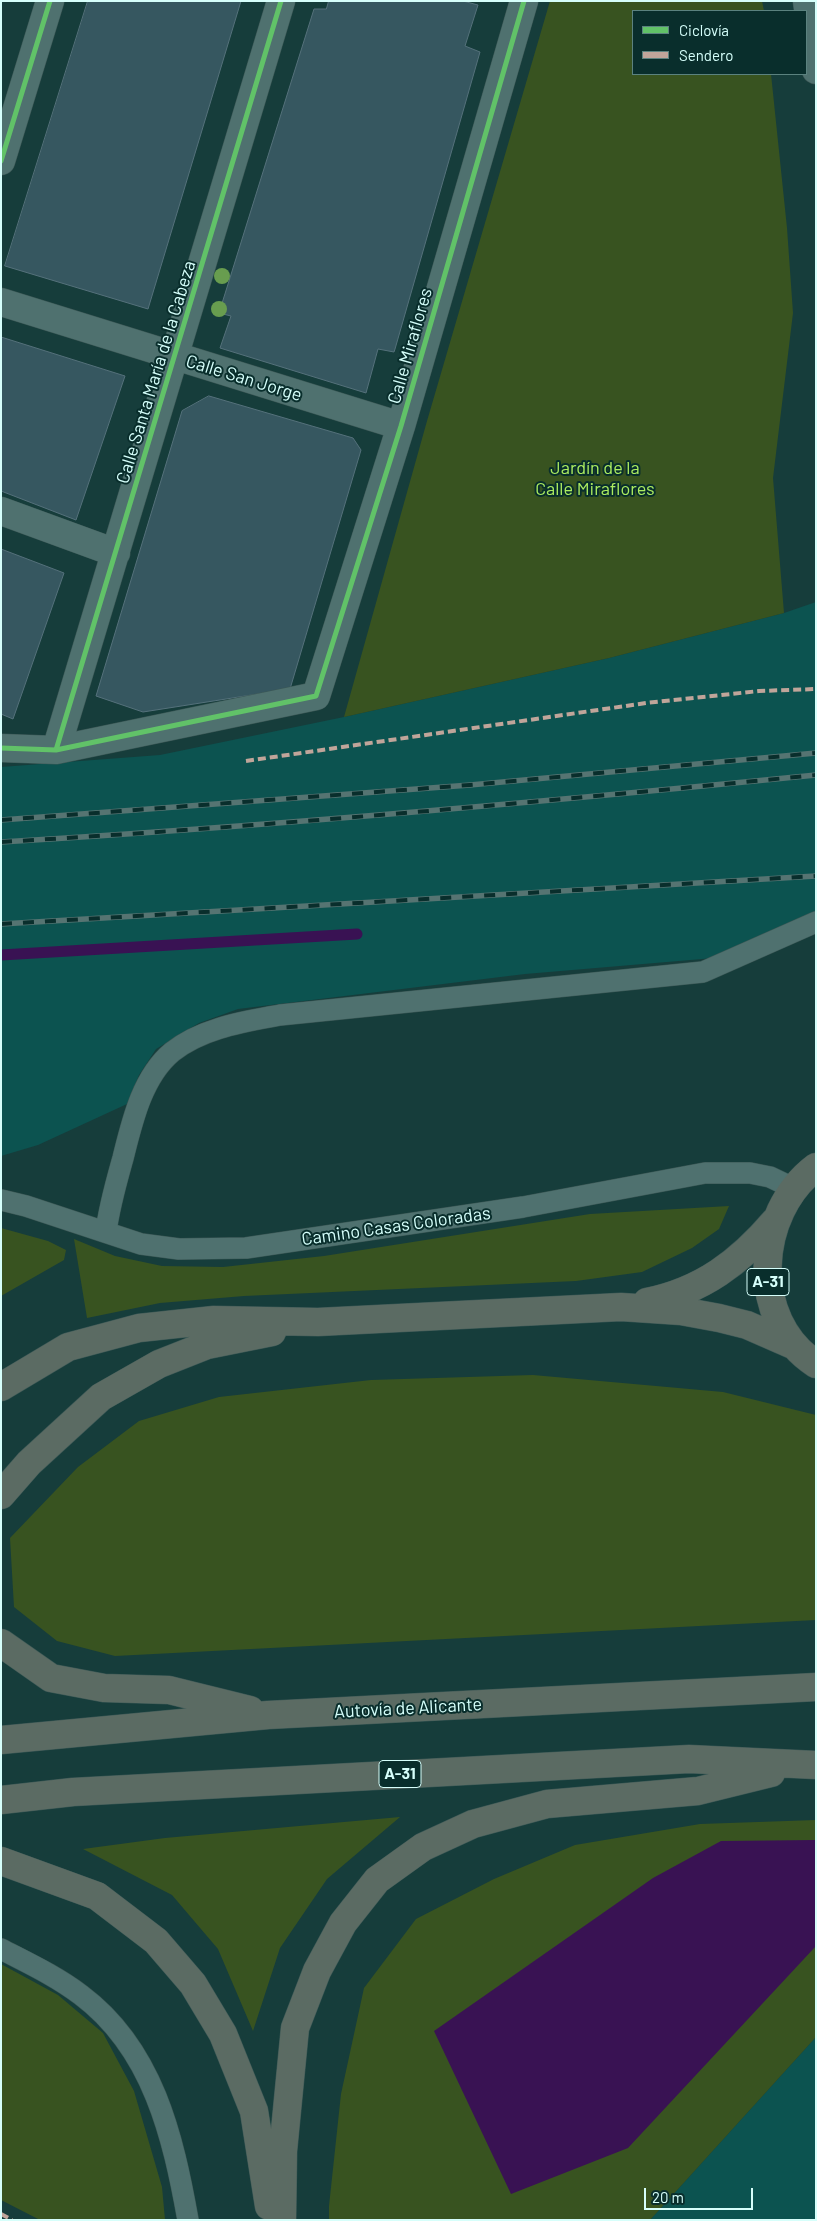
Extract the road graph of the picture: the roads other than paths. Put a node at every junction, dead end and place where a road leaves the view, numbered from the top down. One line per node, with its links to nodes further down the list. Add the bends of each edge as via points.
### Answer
1 (50, 1): 6 (street)
2 (281, 1): 8 (street, Calle Santa María de la Cabeza)
3 (524, 1): 9 (street, Calle Miraflores)
4 (807, 1): 5 (street)
5 (816, 70)
6 (1, 161)
7 (1, 302): 8 (street, Calle San Jorge)
8 (176, 357): 9 (street, Calle San Jorge); 11 (street, Calle Santa María de la Cabeza)
9 (401, 426): 13 (street, Calle Miraflores, via 316,696)
10 (1, 511): 11 (street)
11 (116, 553): 13 (street, Calle Santa María de la Cabeza)
12 (1, 748): 13 (street)
13 (56, 750)
14 (816, 922): 19 (lane, via 702,972 280,1015 229,1025 198,1036 172,1053 152,1077 135,1108 109,1207)
15 (816, 1167): 16 (highway, A-31)
16 (793, 1188): 18 (highway, A-31); 19 (lane, Camino Casas Coloradas, via 770,1177 750,1173 705,1173 523,1207 246,1248 180,1249 141,1244)
17 (1, 1200): 19 (lane, Camino Casas Coloradas)
18 (777, 1217): 20 (highway, via 754,1245 730,1266 704,1282 687,1291); 22 (highway, A-31, via 766,1264 769,1287 776,1317)
19 (106, 1232)
20 (621, 1307): 21 (highway); 22 (highway, via 681,1311 719,1318 746,1325)
21 (318, 1322): 24 (highway, via 214,1320 140,1328 68,1347); 25 (highway, via 207,1346 159,1364 101,1397 30,1463)
22 (796, 1346): 23 (highway, A-31)
23 (816, 1364)
24 (1, 1387)
25 (1, 1495)
26 (1, 1643): 28 (highway, via 51,1678 104,1688 169,1690)
27 (816, 1688): 28 (highway, Autovía de Alicante)
28 (268, 1715): 29 (highway, Autovía de Alicante)
29 (1, 1740)
30 (808, 1765): 31 (highway, A-31, via 689,1759 73,1792); 36 (highway, via 698,1791 547,1804 473,1824 422,1848 377,1880 343,1923 317,1972 295,2028 283,2150)
31 (1, 1800)
32 (1, 1861): 35 (highway, via 97,1896 156,1941 193,1984 223,2034 254,2111)
33 (1, 1949): 34 (lane, via 80,1994 121,2033 150,2079 160,2104 169,2130)
34 (188, 2220)
35 (271, 2220)
36 (282, 2220)

